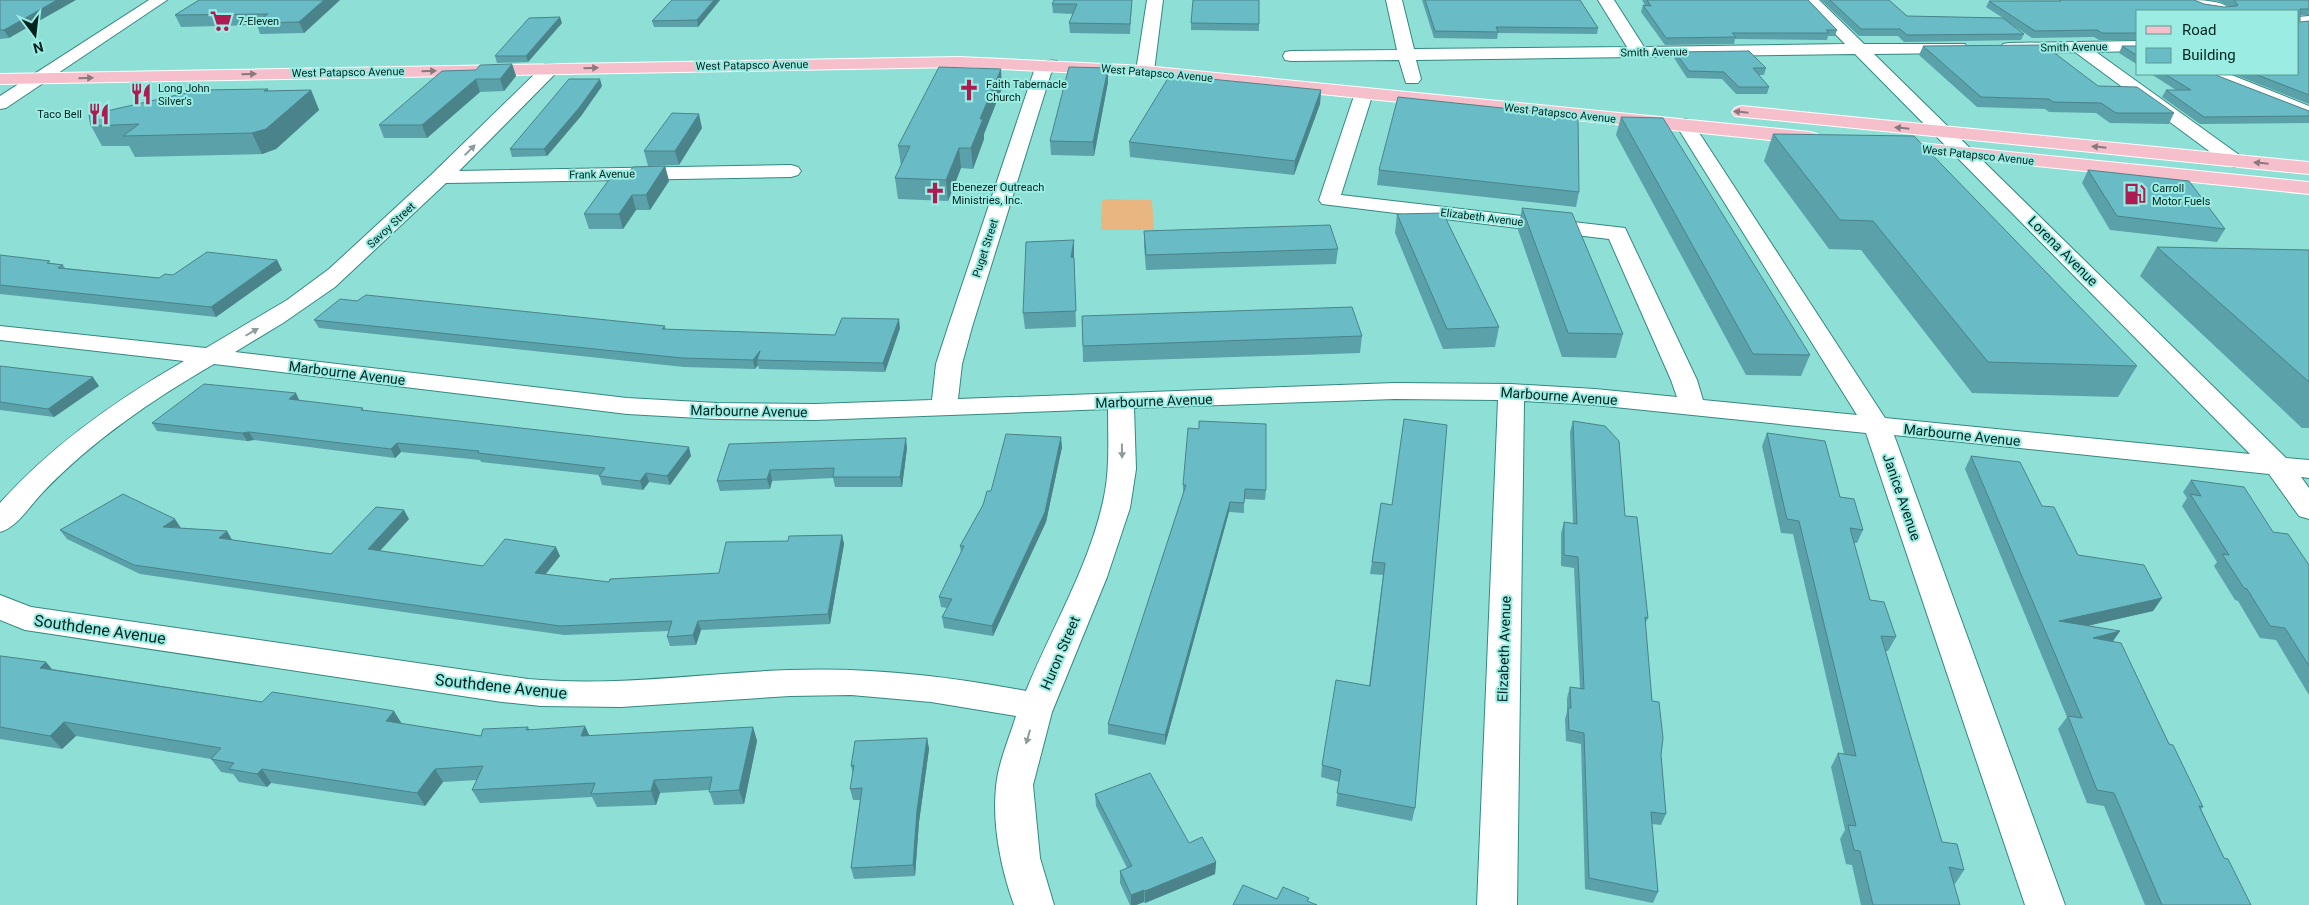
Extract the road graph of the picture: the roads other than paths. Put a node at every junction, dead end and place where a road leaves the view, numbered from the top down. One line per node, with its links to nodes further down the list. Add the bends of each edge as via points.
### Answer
1 (159, 0): 20 (street)
2 (1155, 0): 22 (street)
3 (1394, 0): 16 (street)
4 (1606, 0): 13 (street)
5 (1810, 0): 12 (street, Lorena Avenue)
6 (2194, 0): 7 (street)
7 (2223, 10)
8 (935, 46): 9 (main road)
9 (982, 46)
10 (2136, 46): 11 (street, Smith Avenue)
11 (2079, 47): 12 (street, Smith Avenue); 40 (street)
12 (1860, 50): 13 (street, Smith Avenue); 36 (street, Lorena Avenue)
13 (1639, 52): 16 (street, Smith Avenue)
14 (1128, 53): 22 (main road, West Patapsco Avenue)
15 (1053, 54): 19 (main road, West Patapsco Avenue, one-way to 15, via 875,62); 22 (main road, West Patapsco Avenue); 49 (street, Puget Street, via 1043,72 960,327 949,364)
16 (1407, 55): 18 (street, Smith Avenue); 28 (street)
17 (1167, 56): 22 (main road, West Patapsco Avenue)
18 (1291, 56)
19 (553, 57): 24 (main road, West Patapsco Avenue, one-way to 19); 43 (street, Savoy Street, one-way to 19)
20 (64, 61): 21 (main road); 24 (street)
21 (93, 61)
22 (1146, 63): 31 (main road, West Patapsco Avenue)
23 (1275, 66): 25 (main road)
24 (37, 70): 29 (main road, West Patapsco Avenue); 32 (street)
25 (1344, 73)
26 (2216, 75): 34 (street)
27 (1393, 78): 28 (main road)
28 (1412, 79): 30 (main road)
29 (0, 80)
30 (1432, 81)
31 (1364, 93): 35 (main road, West Patapsco Avenue); 50 (street, Elizabeth Avenue, via 1329,200 1617,233 1684,380)
32 (0, 104)
33 (1728, 110): 36 (main road, West Patapsco Avenue, one-way to 33)
34 (2309, 113)
35 (1685, 125): 37 (main road, West Patapsco Avenue); 51 (street, Janice Avenue)
36 (1945, 132): 39 (street, Lorena Avenue); 40 (main road, West Patapsco Avenue, one-way to 36)
37 (1831, 140)
38 (1870, 144): 39 (main road, West Patapsco Avenue)
39 (1967, 154): 44 (main road, West Patapsco Avenue); 52 (street, Lorena Avenue)
40 (2235, 161): 41 (main road, West Patapsco Avenue, one-way to 40)
41 (2309, 168)
42 (791, 171): 43 (street, Frank Avenue)
43 (442, 177): 46 (street, Savoy Street, one-way to 43, via 282,314 345,268)
44 (2309, 188)
45 (0, 334): 46 (street, Marbourne Avenue)
46 (210, 356): 49 (street, Marbourne Avenue, via 627,406 814,412); 55 (street, via 101,425 24,493)
47 (1512, 392): 48 (street, Marbourne Avenue, via 1395,391); 50 (street, Marbourne Avenue); 59 (street, Elizabeth Avenue)
48 (1121, 402): 49 (street, Marbourne Avenue); 57 (street, Huron Street, one-way to 57, via 1122,466 1116,506 1101,558)
49 (944, 408)
50 (1693, 408): 51 (street, Marbourne Avenue)
51 (1877, 426): 52 (street, Marbourne Avenue); 60 (street, Janice Avenue)
52 (2278, 466): 53 (street, Marbourne Avenue); 54 (street, Lorena Avenue)
53 (2309, 469)
54 (2309, 509)
55 (0, 522)
56 (0, 606): 57 (street, Southdene Avenue, via 25,618 554,694 620,694 822,682 906,684)
57 (1037, 706): 58 (street, Huron Street, one-way to 58, via 1014,784 1016,834 1024,881)
58 (1034, 905)
59 (1496, 905)
60 (2045, 905)

